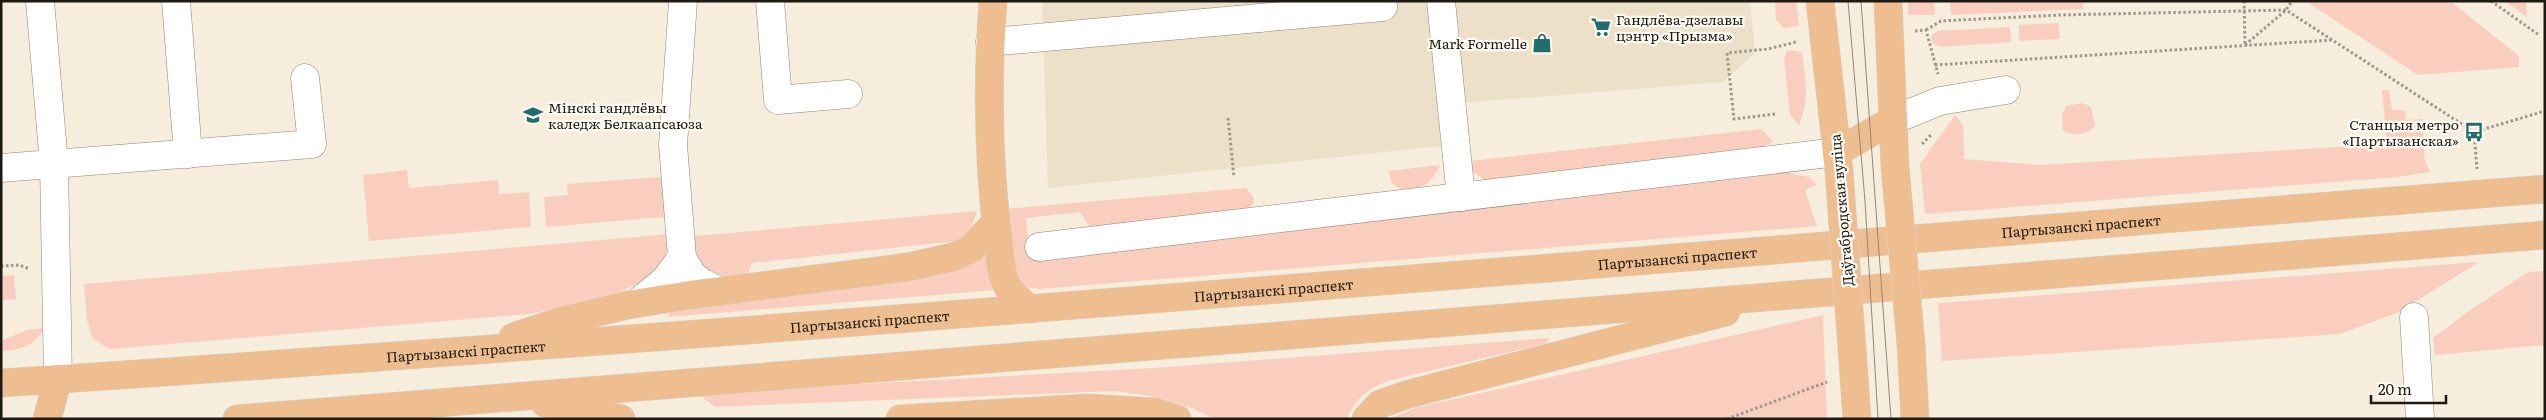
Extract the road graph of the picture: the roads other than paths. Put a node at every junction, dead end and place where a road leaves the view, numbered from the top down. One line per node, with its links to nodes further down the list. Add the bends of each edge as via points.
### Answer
1 (40, 1): 17 (lane)
2 (176, 1): 15 (lane)
3 (683, 1): 24 (lane, via 673,145)
4 (770, 1): 13 (lane, via 778,100)
5 (993, 1): 10 (main road)
6 (1441, 1): 20 (lane)
7 (1820, 1): 16 (main road, Даўгабродская вуліца)
8 (1888, 1): 14 (main road)
9 (1383, 7): 10 (lane)
10 (990, 42): 21 (main road)
11 (305, 78): 15 (lane, via 312,144)
12 (2006, 90): 14 (lane, via 1940,101)
13 (848, 94)
14 (1893, 120): 16 (main road); 42 (main road, bridge)
15 (188, 154): 17 (lane)
16 (1838, 161): 20 (lane); 41 (main road, Даўгабродская вуліца, bridge)
17 (54, 164): 18 (lane); 31 (lane)
18 (1, 168)
19 (2545, 189): 28 (main road, Партызанскі праспект)
20 (1461, 197): 23 (lane)
21 (996, 224): 25 (main road, via 971,249 953,257 908,267); 28 (main road, via 1007,286)
22 (2545, 235): 26 (main road)
23 (1040, 247)
24 (682, 257): 25 (lane, via 692,275); 27 (lane, via 665,280)
25 (720, 291): 27 (main road)
26 (1799, 293): 33 (main road); 40 (main road, via 1409,394 1380,404)
27 (637, 303): 30 (main road, via 558,322)
28 (1029, 309): 30 (main road, Партызанскі праспект)
29 (2414, 317): 43 (lane)
30 (476, 350): 31 (main road, Партызанскі праспект)
31 (58, 379): 32 (main road, Партызанскі праспект); 35 (main road)
32 (1, 383)
33 (514, 397): 36 (main road); 37 (main road)
34 (986, 415): 38 (main road); 39 (main road, via 1087,408 1156,412)
35 (47, 419)
36 (237, 419)
37 (621, 419)
38 (900, 419)
39 (1177, 419)
40 (1366, 419)
41 (1857, 419)
42 (1915, 419)
43 (2420, 419)

